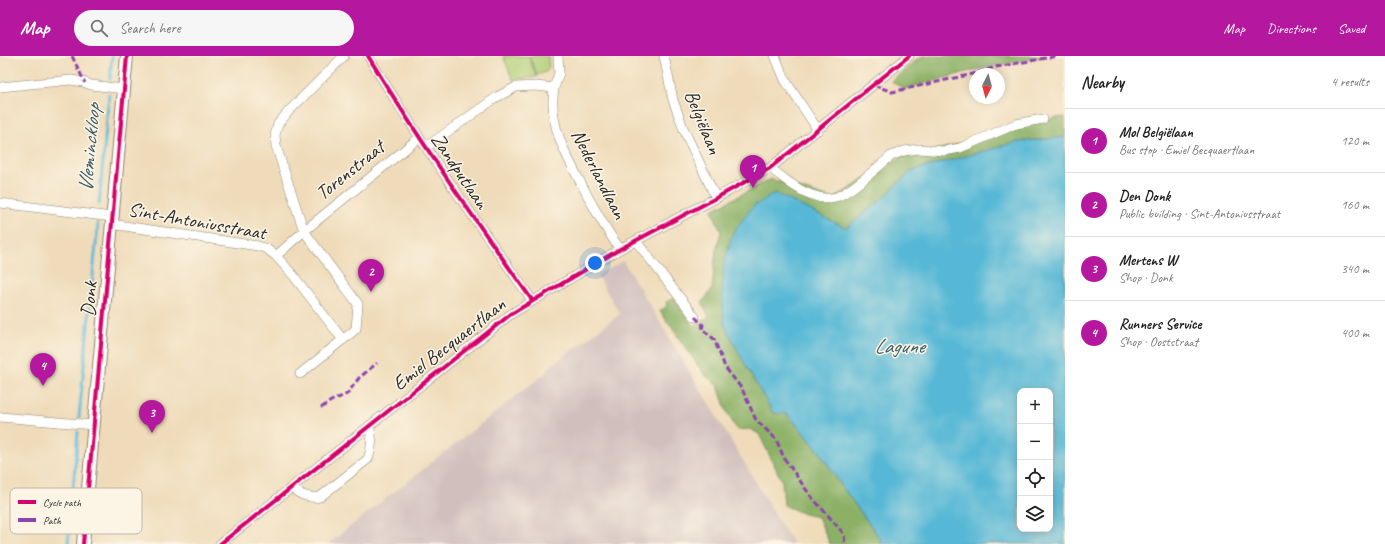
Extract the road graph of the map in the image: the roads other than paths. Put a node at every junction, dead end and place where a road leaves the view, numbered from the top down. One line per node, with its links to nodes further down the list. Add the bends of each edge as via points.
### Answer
1 (127, 56): 11 (main road, Donk)
2 (344, 56): 20 (street, via 289,111 278,124 275,135 276,146)
3 (368, 56): 14 (street, Zandputlaan)
4 (558, 56): 10 (street, Nederlandlaan, via 559,73)
5 (664, 56): 17 (street, Belgiëlaan, via 673,100)
6 (775, 56): 13 (street, via 785,80)
7 (909, 56): 8 (street, Emiel Becquaertlaan)
8 (899, 60): 13 (street, Emiel Becquaertlaan)
9 (0, 88): 11 (street, via 70,80)
10 (554, 88): 15 (street, via 516,87 497,97); 22 (street, Nederlandlaan, via 552,108 562,146 605,227)
11 (124, 89): 19 (main road, Donk)
12 (1043, 119): 16 (street, via 1016,124 960,148 944,151 919,149 899,153 837,197 811,195)
13 (818, 130): 16 (street, Emiel Becquaertlaan)
14 (419, 138): 15 (street, Zandputlaan); 20 (street, Torenstraat)
15 (426, 147): 24 (street, Zandputlaan)
16 (770, 168): 17 (street, Emiel Becquaertlaan)
17 (716, 198): 21 (street, Emiel Becquaertlaan)
18 (0, 203): 19 (street, Sint-Antoniusstraat)
19 (112, 220): 23 (street, Sint-Antoniusstraat, via 258,246 267,248); 29 (main road, Donk)
20 (304, 231): 23 (street, Sint-Antoniusstraat); 26 (street, via 358,304 356,329)
21 (636, 241): 22 (street, Emiel Becquaertlaan); 25 (street)
22 (620, 249): 24 (street, Emiel Becquaertlaan)
23 (276, 256): 26 (street, Sint-Antoniusstraat)
24 (532, 300): 30 (street, Emiel Becquaertlaan)
25 (695, 317)
26 (343, 340): 27 (street)
27 (300, 374)
28 (0, 417): 29 (street)
29 (93, 425): 31 (main road, Donk)
30 (369, 426): 32 (street, Emiel Becquaertlaan); 32 (street, via 372,435 368,459 320,497 300,494)
31 (88, 488)
32 (291, 488): 35 (street, Emiel Becquaertlaan)
33 (84, 534): 34 (main road, Donk)
34 (83, 544)
35 (220, 544)

